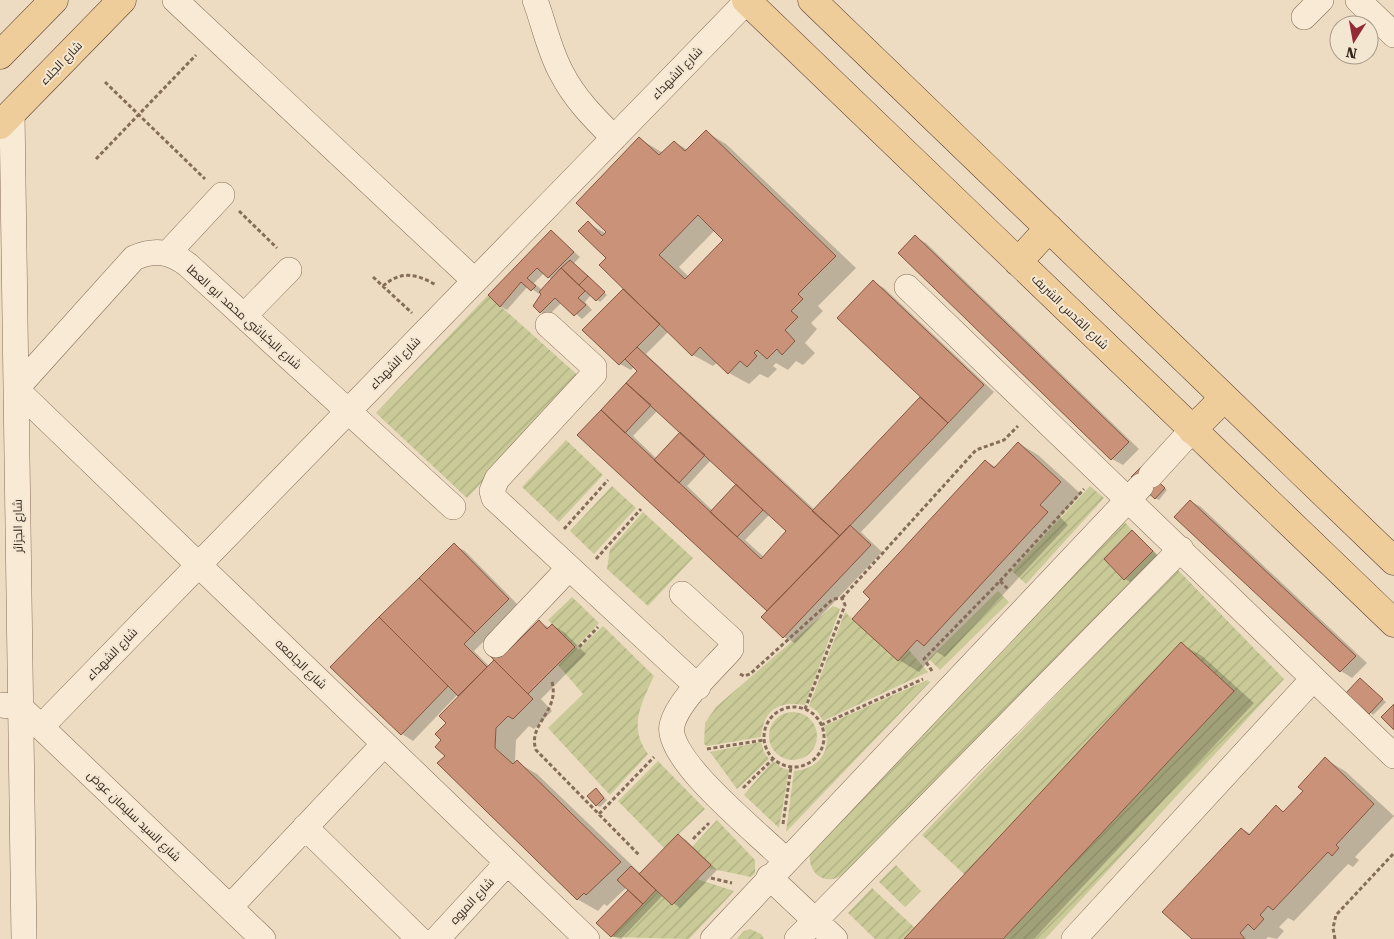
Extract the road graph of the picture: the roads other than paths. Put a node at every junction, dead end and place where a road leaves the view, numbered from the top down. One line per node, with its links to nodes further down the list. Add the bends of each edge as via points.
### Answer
1 (54, 0): 9 (main road)
2 (122, 0): 10 (main road, شارع الجلاء)
3 (175, 0): 18 (street)
4 (535, 0): 11 (street, via 561,72 584,106)
5 (747, 0): 11 (street, شارع الشهداء); 15 (main road, شارع القدس الشريف)
6 (812, 0): 13 (main road)
7 (1358, 0): 8 (street)
8 (1394, 35)
9 (3, 46)
10 (6, 119): 21 (street, شارع الجزائر)
11 (614, 138): 18 (street, شارع الشهداء)
12 (222, 195): 14 (street)
13 (1049, 228): 15 (main road); 22 (main road)
14 (168, 253): 19 (street, شارع البكباشي محمد ابو العطا, via 188,265); 21 (street, via 156,252 134,258)
15 (1018, 262): 24 (main road, شارع القدس الشريف)
16 (290, 270): 19 (street)
17 (907, 287): 25 (street, via 1100,472)
18 (467, 290): 23 (street, شارع الشهداء)
19 (244, 316): 23 (street, شارع البكباشي محمد ابو العطا)
20 (548, 325): 30 (street, via 594,367 594,374 497,479 492,491 498,503)
21 (16, 389): 29 (street, شارع الجامعه); 34 (street, شارع الجزائر)
22 (1224, 398): 24 (main road); 28 (main road)
23 (348, 411): 26 (street, شارع البكباشي محمد ابو العطا); 29 (street, شارع الشهداء)
24 (1192, 430): 25 (street); 32 (main road, شارع القدس الشريف)
25 (1140, 486): 27 (street); 43 (street)
26 (453, 506)
27 (1181, 549): 35 (street); 45 (street)
28 (1394, 561)
29 (198, 566): 38 (street, شارع الشهداء); 39 (street, شارع الجامعه)
30 (574, 573): 33 (street); 36 (street)
31 (682, 594): 36 (street, via 731,639 731,650)
32 (1394, 623)
33 (496, 645)
34 (10, 655): 37 (street, شارع الجزائر)
35 (1313, 679): 40 (street); 54 (street)
36 (698, 687): 43 (street, via 677,712 672,726 673,740 689,768)
37 (10, 706): 38 (street, شارع السيد سليمان عوض); 46 (street, شارع الجزائر)
38 (41, 727): 44 (street, شارع السيد سليمان عوض)
39 (384, 744): 41 (street); 42 (street, شارع الجامعه)
40 (1394, 756)
41 (305, 827): 44 (street); 48 (street)
42 (507, 863): 49 (street, شارع المروه); 50 (street, شارع الجامعه)
43 (778, 864): 45 (street); 51 (street)
44 (230, 907): 47 (street, شارع السيد سليمان عوض)
45 (816, 920): 52 (street); 53 (street)
46 (24, 939)
47 (263, 939)
48 (419, 939)
49 (437, 939)
50 (586, 939)
51 (713, 939)
52 (797, 939)
53 (836, 939)
54 (1074, 939)

